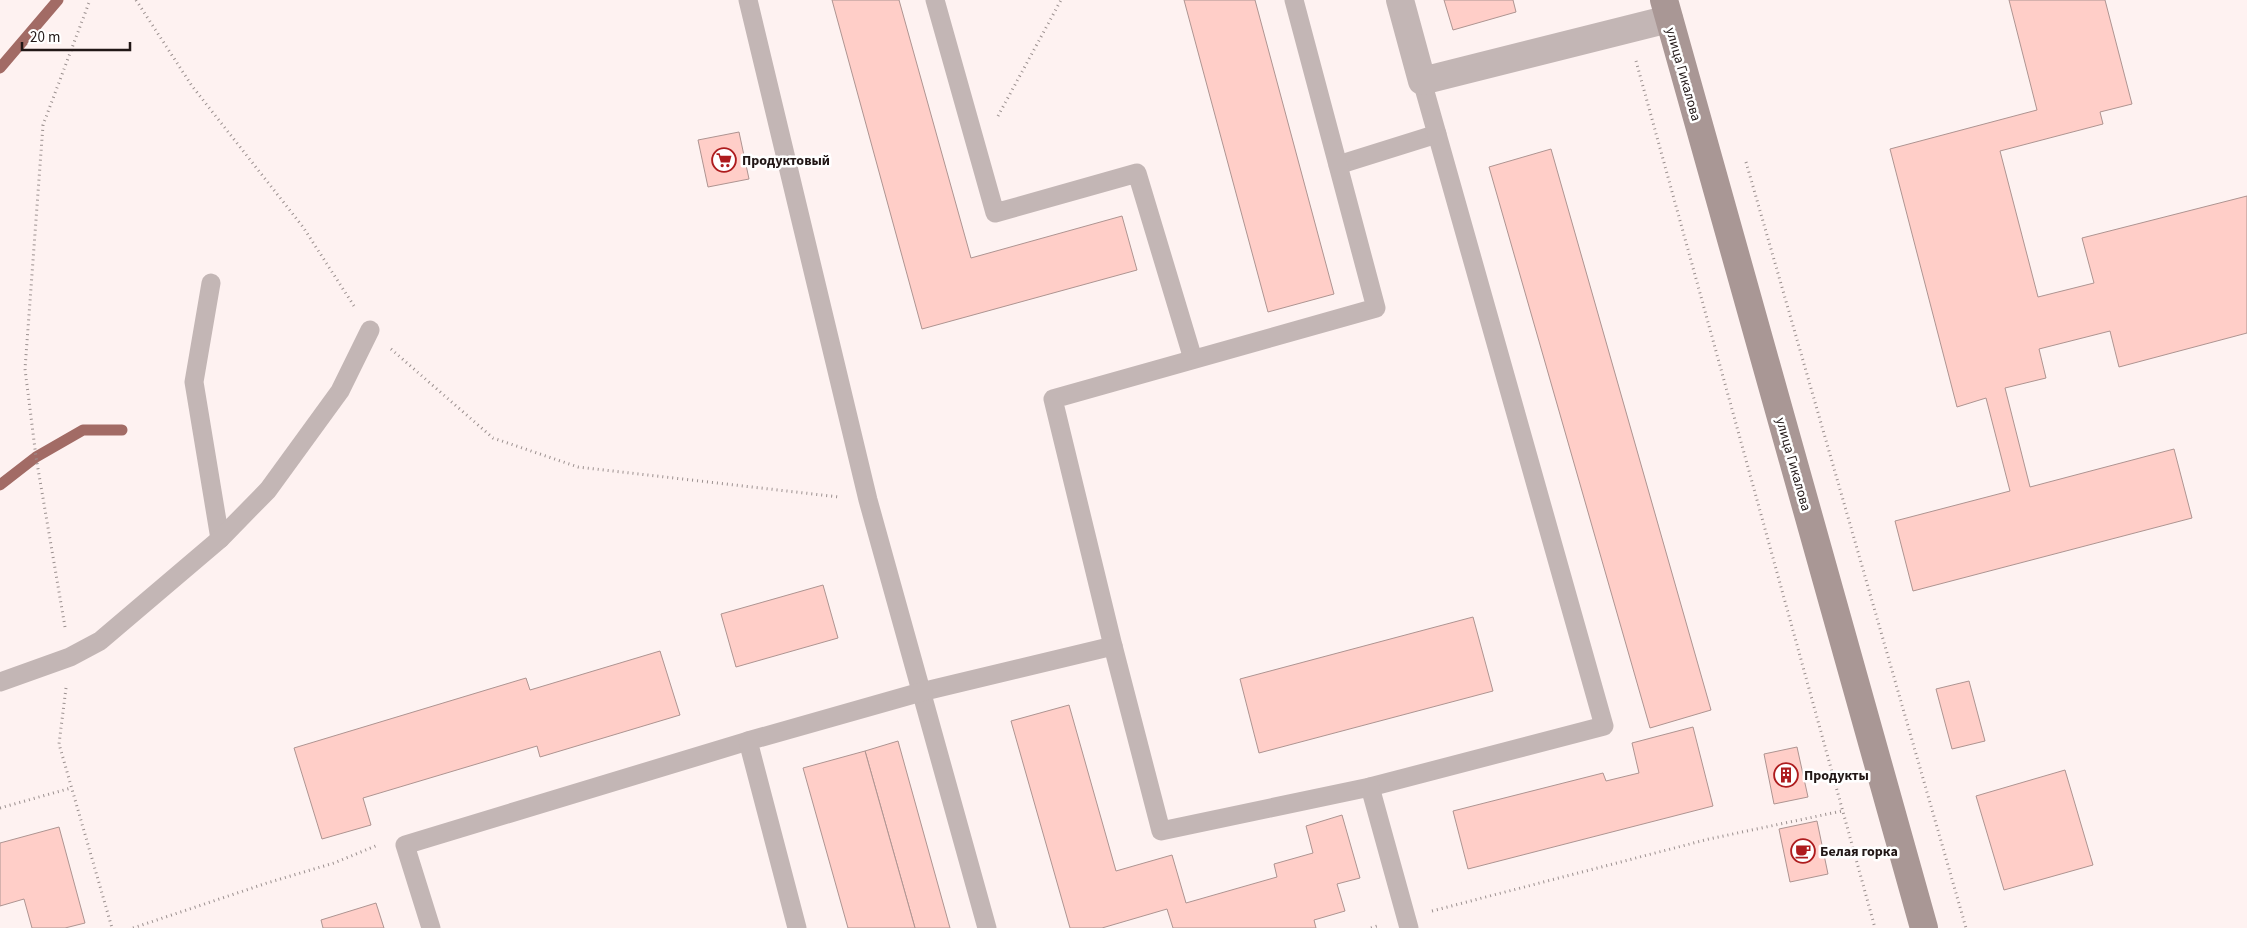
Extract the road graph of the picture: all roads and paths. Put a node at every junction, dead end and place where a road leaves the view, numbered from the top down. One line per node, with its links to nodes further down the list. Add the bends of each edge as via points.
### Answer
1 (90, 0): 21 (path, via 42,125 25,369 36,457)
2 (136, 0): 16 (path, via 192,86 303,227)
3 (748, 0): 18 (lane)
4 (935, 0): 12 (lane)
5 (1061, 0): 12 (path)
6 (1294, 0): 14 (lane)
7 (1400, 0): 10 (street)
8 (1666, 10): 9 (street); 38 (main road, улица Гикалова)
9 (1627, 30): 10 (street); 28 (path)
10 (1422, 81): 11 (lane)
11 (1437, 134): 14 (lane); 25 (lane, via 1604,726)
12 (978, 153): 17 (lane, via 995,214 1137,173)
13 (1746, 162): 39 (path)
14 (1338, 165): 17 (lane, via 1376,308)
15 (211, 283): 19 (lane, via 194,382)
16 (370, 330): 18 (path, via 492,438 578,467); 19 (lane, via 340,391 268,490)
17 (1193, 360): 20 (lane, via 1053,399)
18 (868, 500): 23 (lane)
19 (220, 539): 21 (lane, via 100,641)
20 (1113, 646): 23 (lane); 25 (lane, via 1162,831)
21 (70, 657): 22 (lane); 26 (path, via 59,744)
22 (0, 682)
23 (921, 692): 24 (lane); 35 (lane)
24 (748, 741): 33 (lane, via 405,845); 34 (lane)
25 (1370, 787): 30 (lane)
26 (72, 788): 27 (path); 31 (path)
27 (0, 808)
28 (1842, 811): 30 (path, via 1723,836); 37 (path)
29 (386, 841): 32 (path, via 334,864)
30 (1407, 923): 36 (path)
31 (112, 928)
32 (133, 928)
33 (431, 928)
34 (797, 928)
35 (987, 928)
36 (1371, 928)
37 (1875, 928)
38 (1924, 928)
39 (1966, 928)

